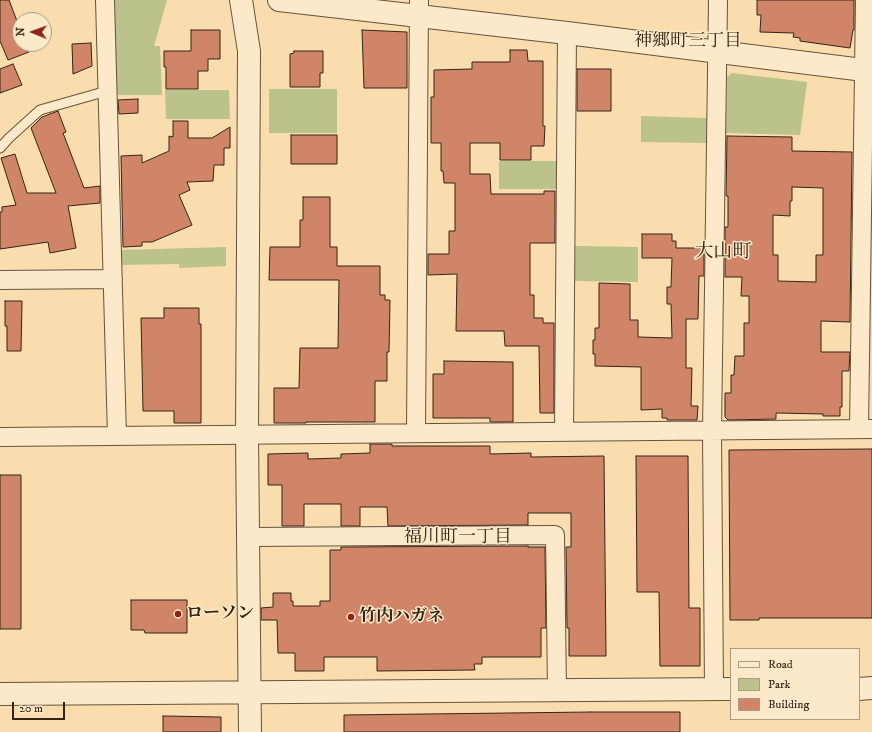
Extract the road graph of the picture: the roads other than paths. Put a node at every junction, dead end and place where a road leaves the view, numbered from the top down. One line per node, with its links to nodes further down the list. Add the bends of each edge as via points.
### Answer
1 (105, 0): 10 (street)
2 (241, 0): 19 (street, via 250,51)
3 (279, 0): 6 (street)
4 (718, 0): 8 (street)
5 (865, 0): 9 (street)
6 (419, 8): 7 (street); 18 (street)
7 (567, 33): 8 (street); 17 (street)
8 (717, 53): 9 (street); 16 (street)
9 (868, 71): 12 (street)
10 (107, 91): 11 (lane, via 40,110); 13 (street)
11 (0, 148)
12 (867, 232): 15 (street)
13 (113, 279): 14 (street); 20 (street)
14 (0, 280)
15 (866, 429): 16 (street)
16 (712, 431): 17 (street); 25 (street)
17 (564, 432): 18 (street)
18 (416, 433): 19 (street)
19 (247, 435): 20 (street); 22 (street)
20 (117, 436): 21 (street)
21 (0, 437)
22 (248, 537): 26 (street, via 555,535); 27 (street)
23 (860, 688): 24 (street)
24 (872, 688)
25 (723, 690): 26 (street)
26 (557, 691): 27 (street)
27 (250, 693): 28 (street); 29 (street)
28 (0, 694)
29 (250, 732)

